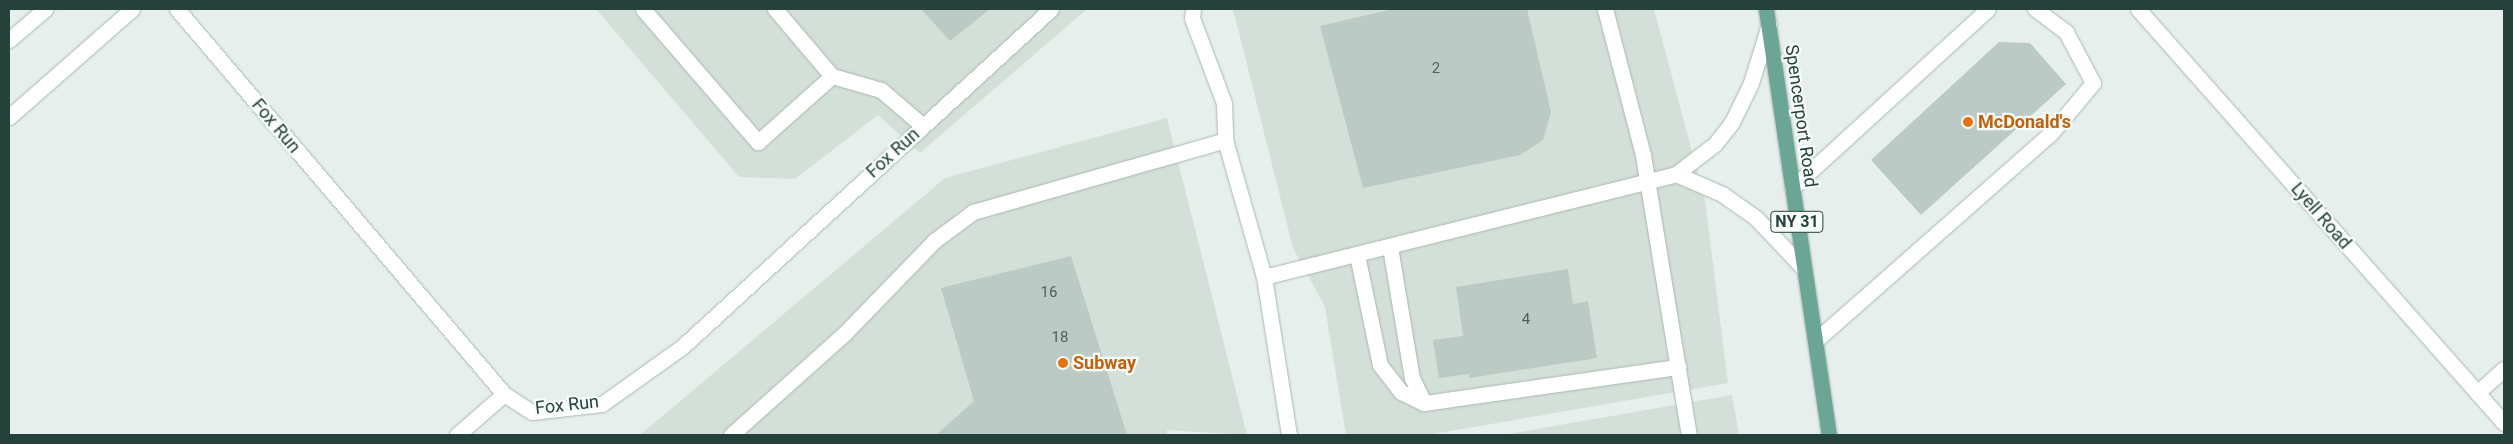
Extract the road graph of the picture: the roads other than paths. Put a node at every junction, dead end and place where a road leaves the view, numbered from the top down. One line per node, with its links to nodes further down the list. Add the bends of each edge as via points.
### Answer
1 (45, 9): 14 (street)
2 (132, 9): 16 (street)
3 (177, 9): 30 (street, Fox Run)
4 (643, 9): 15 (street, via 758,142)
5 (775, 9): 15 (street)
6 (1051, 9): 17 (street, Fox Run)
7 (1193, 9): 18 (street, via 1192,18 1224,103)
8 (1605, 9): 20 (street)
9 (1766, 9): 13 (main road, Spencerport Road / NY 31)
10 (1988, 9): 21 (street)
11 (2035, 9): 26 (street, via 2066,32 2093,83 2052,132)
12 (2138, 9): 29 (street, Lyell Road)
13 (1769, 24): 19 (street, via 1751,83 1732,122 1715,144); 21 (main road, Spencerport Road / NY 31)
14 (9, 40)
15 (832, 76): 17 (street, via 881,90)
16 (9, 117)
17 (923, 126): 30 (street, Fox Run, via 682,346 602,404 532,412)
18 (1225, 140): 25 (street); 34 (street, via 973,212 934,241 844,334)
19 (1676, 174): 20 (street); 24 (street, via 1722,194 1756,218)
20 (1648, 180): 22 (street); 27 (street)
21 (1792, 188): 24 (main road, Spencerport Road / NY 31)
22 (1390, 247): 23 (street); 31 (street, via 1411,371)
23 (1357, 254): 25 (street); 31 (street, via 1380,365 1401,392)
24 (1804, 269): 26 (main road, Spencerport Road / NY 31)
25 (1264, 278): 35 (street)
26 (1815, 341): 37 (main road, Spencerport Road / NY 31)
27 (1678, 367): 31 (street); 36 (street)
28 (2504, 369): 29 (street)
29 (2477, 393): 32 (street, Lyell Road)
30 (504, 394): 33 (street)
31 (1424, 403)
32 (2504, 423)
33 (457, 435)
34 (731, 435)
35 (1289, 435)
36 (1689, 435)
37 (1829, 435)

